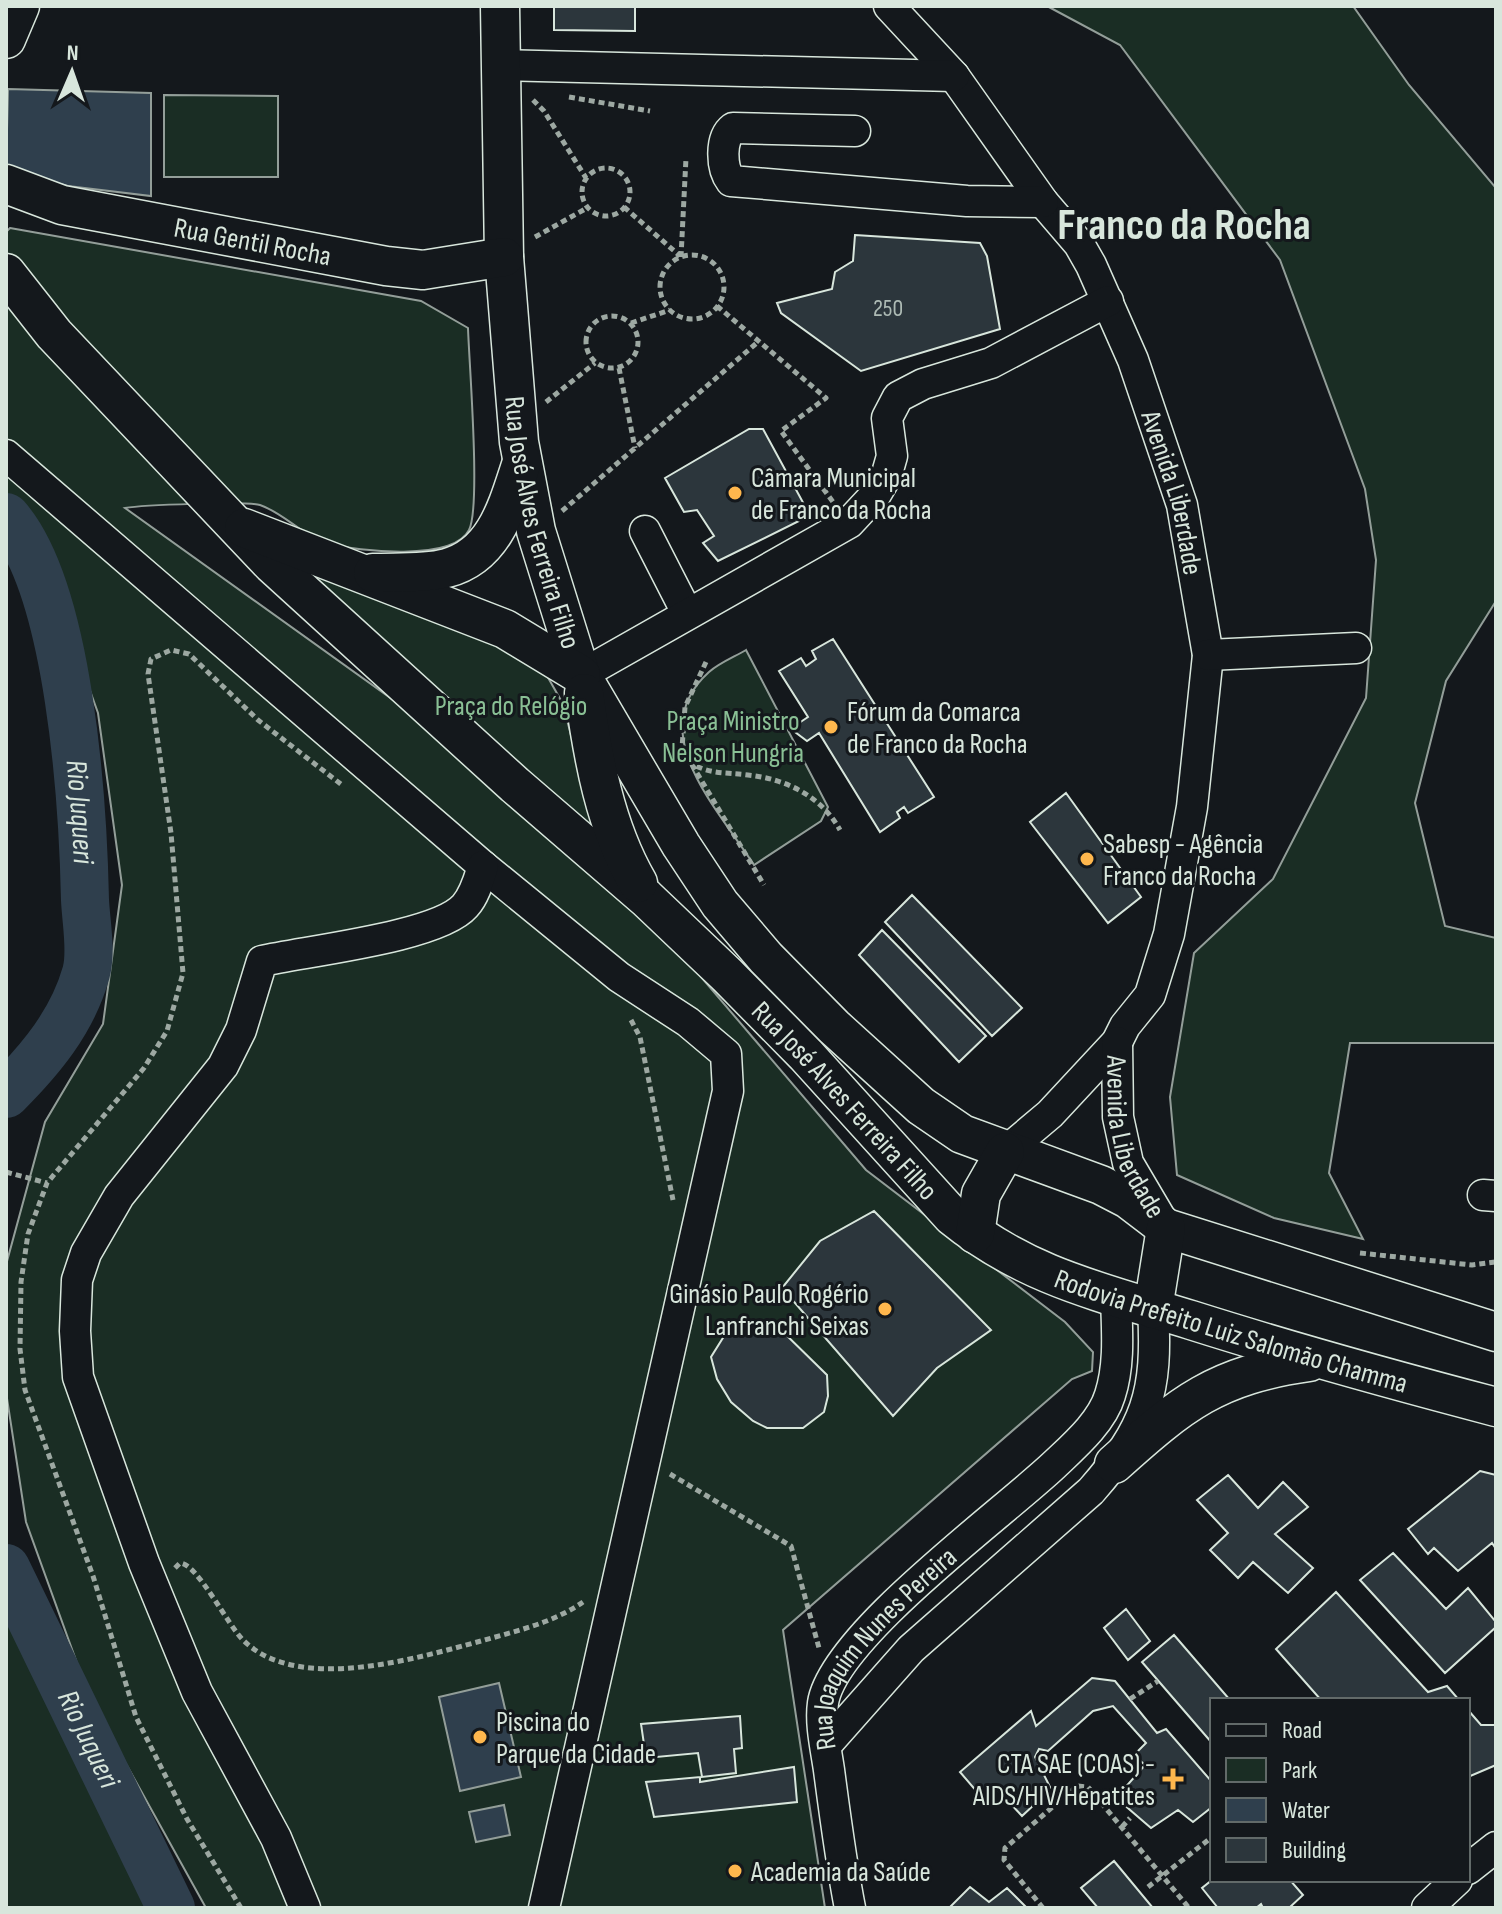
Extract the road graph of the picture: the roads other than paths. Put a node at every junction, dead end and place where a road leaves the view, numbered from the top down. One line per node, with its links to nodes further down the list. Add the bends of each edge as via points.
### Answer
1 (20, 6): 4 (main road)
2 (500, 6): 5 (main road, Rua José Alves Ferreira Filho)
3 (889, 6): 6 (street, Avenida Liberdade)
4 (6, 39)
5 (501, 65): 6 (street); 10 (main road, Rua José Alves Ferreira Filho)
6 (954, 76): 9 (street, Avenida Liberdade)
7 (855, 131): 9 (street, via 733,128 724,141 727,176 731,181 967,201)
8 (6, 184): 10 (main road, Rua Gentil Rocha, via 62,205 386,266 423,270)
9 (1043, 202): 12 (street, Avenida Liberdade, via 1079,244)
10 (504, 250): 14 (main road, Rua José Alves Ferreira Filho)
11 (6, 273): 15 (main road, via 54,334)
12 (1108, 301): 18 (street, via 991,363 898,397 887,418 892,456 886,477 849,523); 20 (street, Avenida Liberdade, via 1182,505)
13 (6, 455): 22 (street)
14 (523, 460): 17 (main road, via 502,520 489,542 469,558 447,568); 21 (main road, Rua José Alves Ferreira Filho, via 536,531)
15 (239, 526): 17 (main road); 23 (main road, via 301,593)
16 (645, 531): 18 (street)
17 (361, 574): 21 (main road, via 505,629)
18 (687, 613): 21 (street)
19 (1356, 648): 20 (street)
20 (1208, 655): 24 (street, Avenida Liberdade, via 1192,807 1169,934 1150,995)
21 (581, 675): 23 (main road, via 604,797 626,864); 25 (main road, Rua José Alves Ferreira Filho, via 681,845 720,904 766,958 921,1106 962,1134)
22 (483, 866): 38 (street, via 472,897 449,917 392,936 262,961 241,1030 223,1066 119,1196 86,1253 77,1280 78,1377 109,1469 197,1692 276,1838); 39 (street, via 619,977 726,1054 728,1091)
23 (646, 898): 27 (main road, Rua José Alves Ferreira Filho, via 806,1055 952,1216)
24 (1117, 1042): 25 (street, Avenida Liberdade, via 1050,1114); 26 (street, Avenida Liberdade, via 1118,1117 1128,1163)
25 (1005, 1152): 26 (main road, via 1101,1185); 27 (main road, via 981,1194)
26 (1166, 1228): 29 (main road); 30 (main road)
27 (975, 1234): 28 (main road, Rodovia Prefeito Luiz Salomão Chamma, via 1033,1270)
28 (1116, 1298): 29 (main road, Rodovia Prefeito Luiz Salomão Chamma); 34 (street, Rua Joaquim Nunes Pereira, via 1118,1350 1110,1396 1089,1430 885,1615 843,1660 823,1704)
29 (1153, 1309): 31 (main road, Rodovia Prefeito Luiz Salomão Chamma); 33 (street, Rua Joaquim Nunes Pereira, via 1150,1399)
30 (1496, 1332)
31 (1319, 1361): 32 (main road, Rodovia Prefeito Luiz Salomão Chamma); 33 (main road, via 1220,1383 1171,1413)
32 (1496, 1407)
33 (1114, 1464): 34 (street, Rua Joaquim Nunes Pereira, via 1091,1491 903,1656)
34 (826, 1745): 40 (street)
35 (1496, 1847): 36 (street)
36 (1470, 1867)
37 (1455, 1882): 41 (street)
38 (305, 1908)
39 (544, 1908)
40 (850, 1908)
41 (1427, 1908)

